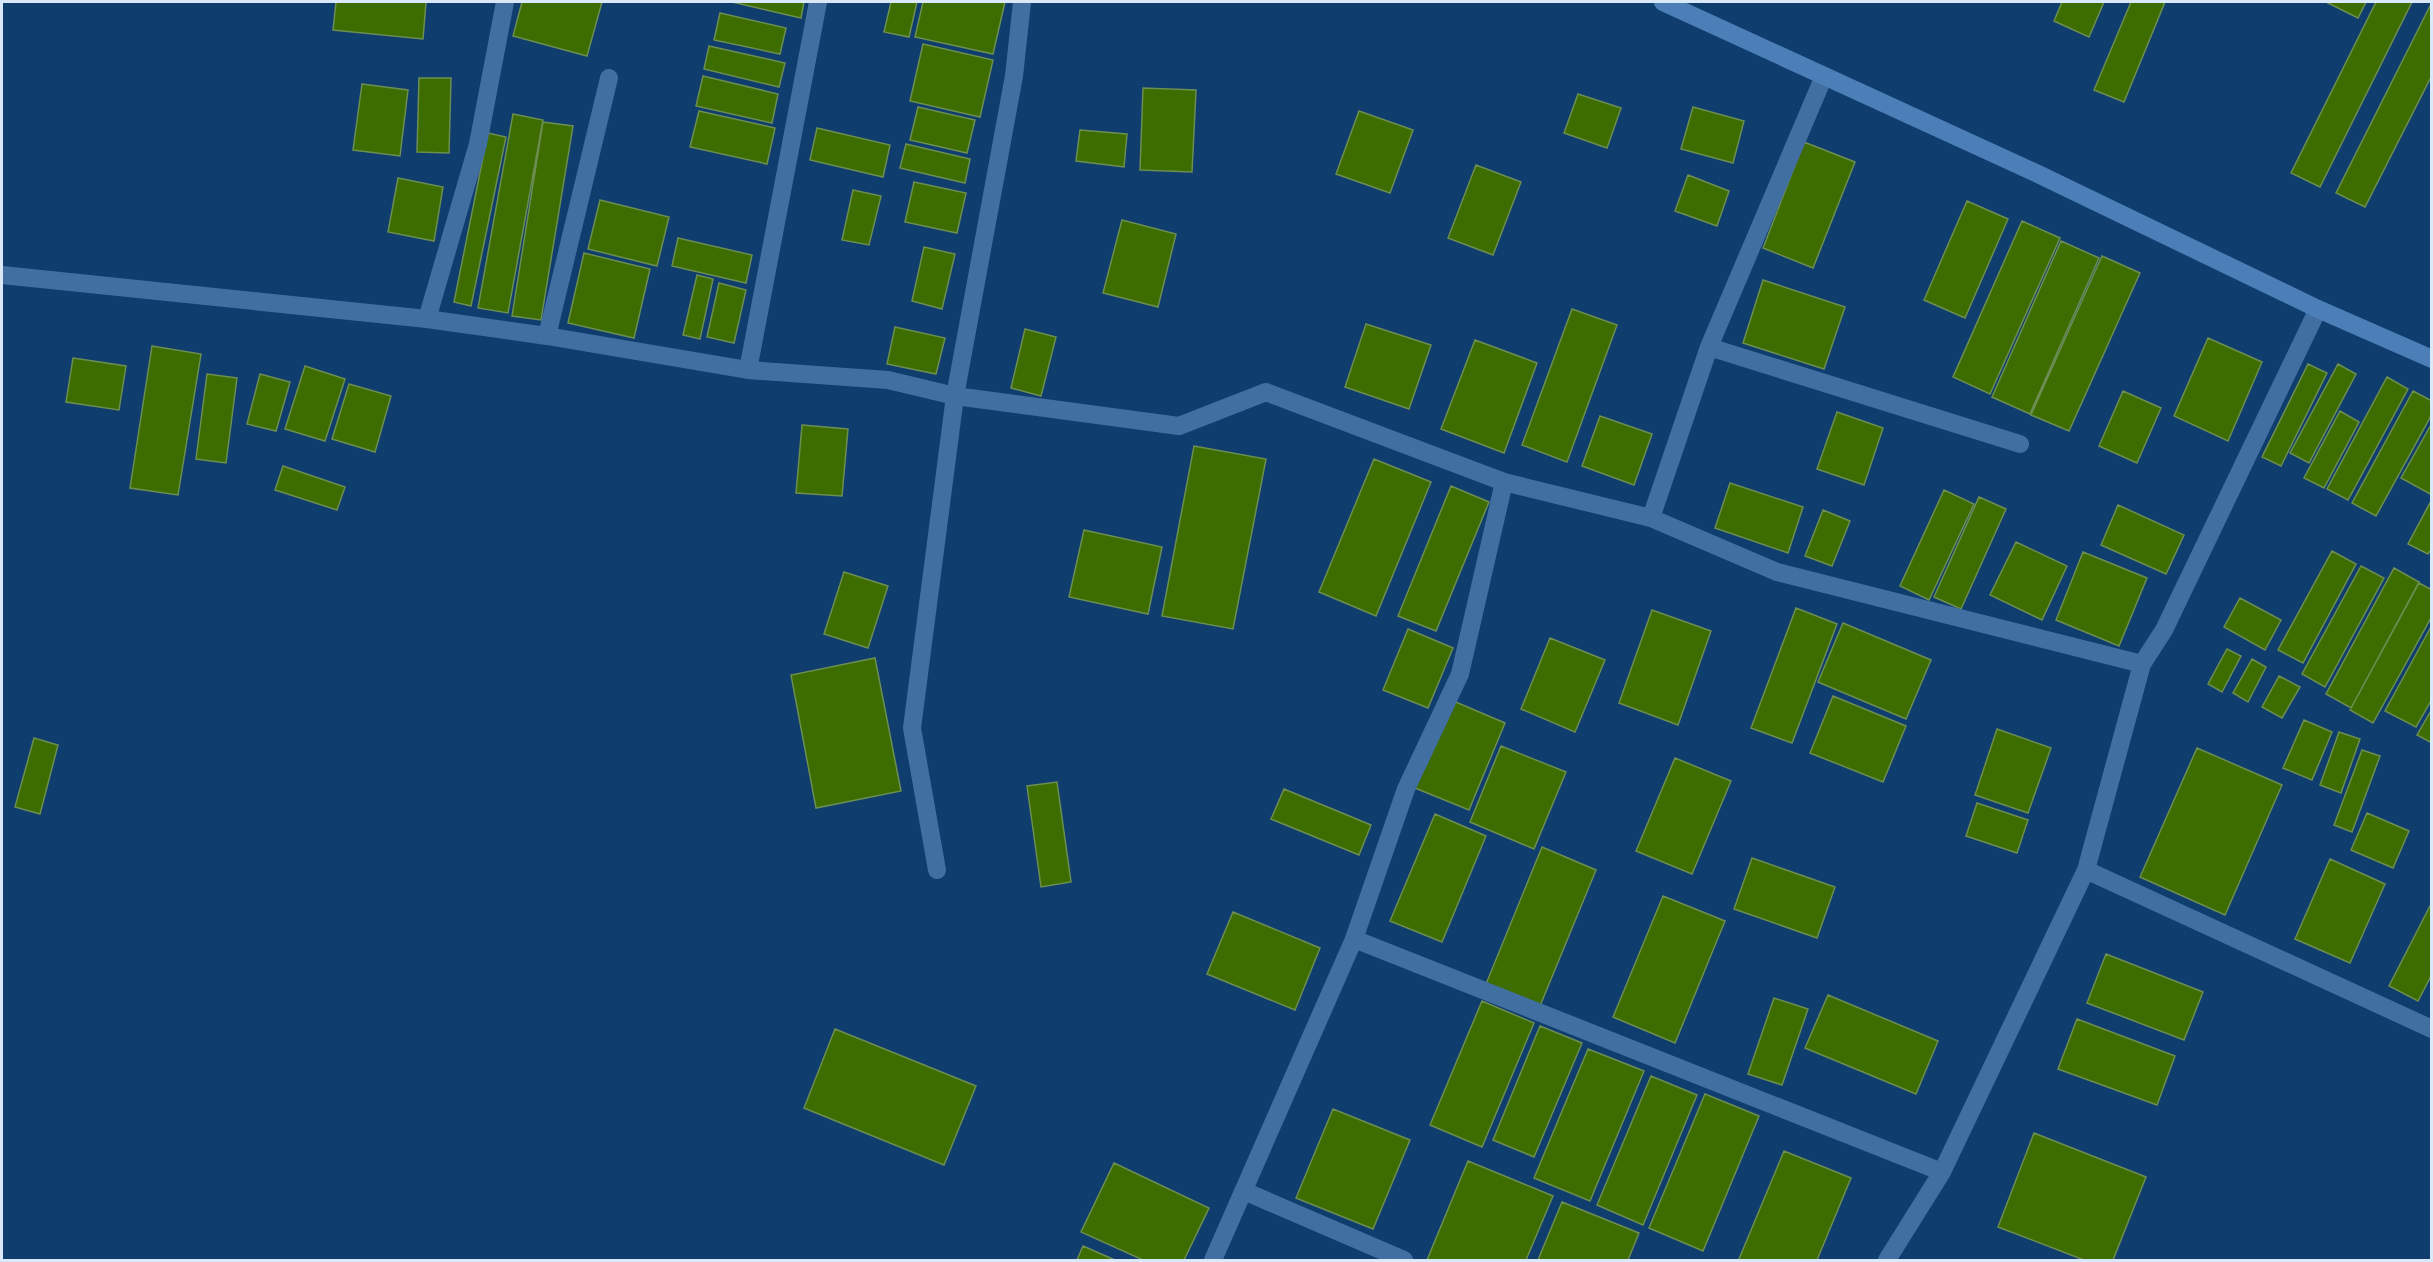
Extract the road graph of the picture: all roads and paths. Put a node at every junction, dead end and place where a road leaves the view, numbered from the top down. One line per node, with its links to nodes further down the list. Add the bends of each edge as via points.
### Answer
1 (505, 2): 9 (street, via 478,144)
2 (818, 2): 13 (street)
3 (1022, 2): 14 (street, via 1014,76)
4 (1663, 2): 5 (main road)
5 (1824, 76): 8 (main road); 11 (street)
6 (609, 78): 10 (street)
7 (2, 275): 9 (street)
8 (2318, 309): 12 (main road); 18 (street, via 2164,630)
9 (427, 319): 10 (street)
10 (547, 336): 13 (street)
11 (1709, 347): 15 (street); 17 (street)
12 (2432, 359)
13 (748, 370): 14 (street, via 888,380)
14 (955, 396): 16 (street, via 1179,426 1266,392); 19 (street, via 912,728)
15 (2020, 444)
16 (1504, 482): 17 (street); 21 (street, via 1460,674 1406,789)
17 (1651, 518): 18 (street, via 1777,572)
18 (2142, 664): 20 (street)
19 (937, 870)
20 (2086, 870): 22 (street); 23 (street)
21 (1354, 939): 23 (street); 24 (street)
22 (2432, 1029)
23 (1942, 1172): 27 (street)
24 (1244, 1191): 25 (street); 26 (street)
25 (1213, 1260)
26 (1404, 1260)
27 (1887, 1260)

